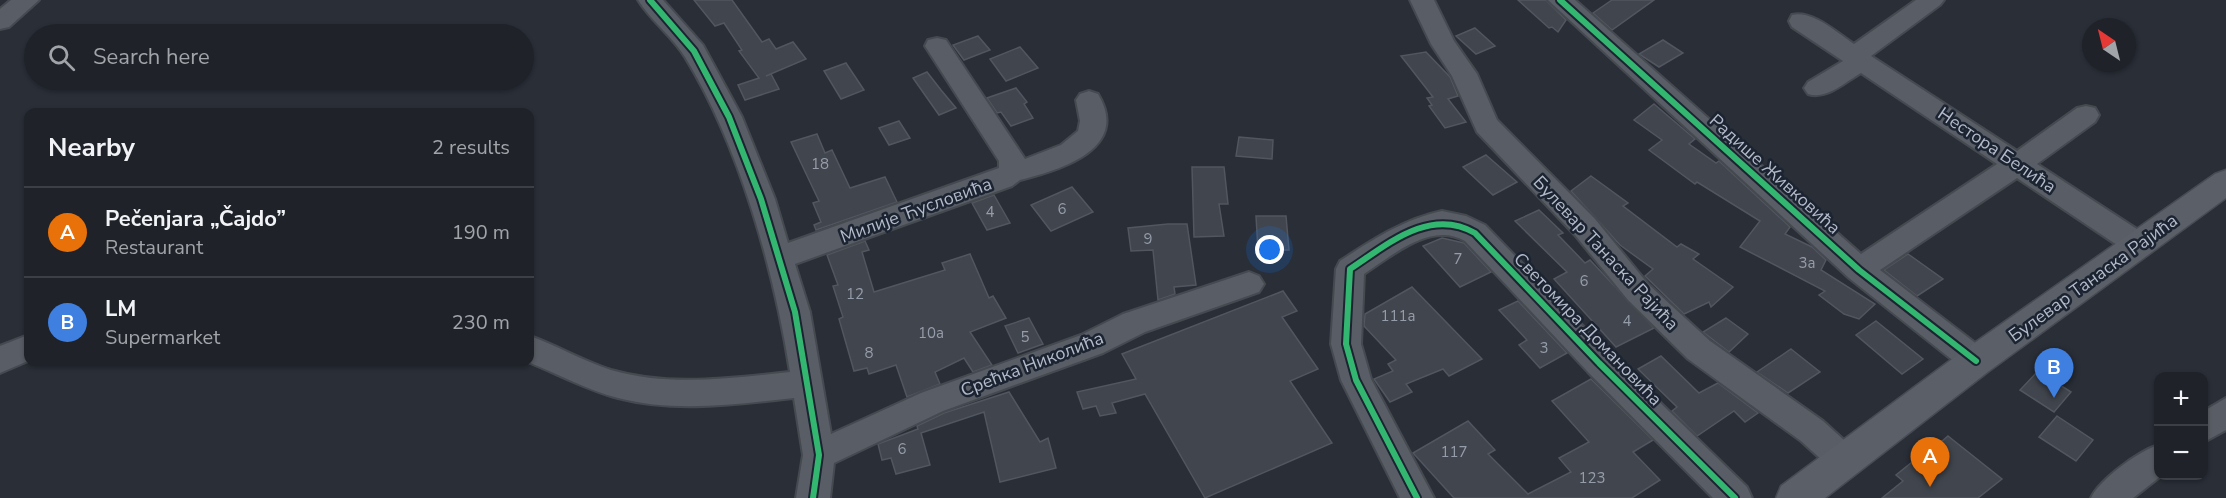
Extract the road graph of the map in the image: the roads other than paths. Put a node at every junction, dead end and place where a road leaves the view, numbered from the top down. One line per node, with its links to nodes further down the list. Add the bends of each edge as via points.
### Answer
1 (27, 0): 6 (street)
2 (650, 0): 17 (street, via 694,51 729,117)
3 (1422, 0): 28 (street, Булевар Танаска Рајића, via 1443,44 1464,74 1486,125 1585,227 1638,292 1699,350 1812,431)
4 (1560, 0): 18 (street, Радише Живковића)
5 (1932, 0): 9 (street)
6 (0, 21)
7 (1801, 21): 9 (street, Нестора Белића)
8 (937, 46): 14 (street, Милије Ћусловића, via 1012,160)
9 (1857, 59): 10 (street); 13 (street, Нестора Белића)
10 (1817, 88)
11 (1089, 100): 14 (street, via 1094,122 1088,138 1056,158)
12 (2085, 115): 13 (street)
13 (2018, 164): 16 (street, Нестора Белића); 18 (street)
14 (1012, 172): 17 (street, Милије Ћусловића, via 1002,179)
15 (2226, 182): 16 (main road, Булевар Танаска Рајића)
16 (2139, 245): 23 (main road, Булевар Танаска Рајића)
17 (779, 258): 24 (street, via 795,312)
18 (1859, 270): 23 (street, Радише Живковића)
19 (1249, 284): 27 (street, Срећка Николића, via 1134,323 1092,344 932,402)
20 (24, 350): 22 (street)
21 (534, 351): 24 (street, via 598,379 641,390 694,393)
22 (0, 360)
23 (1976, 362): 28 (main road, Булевар Танаска Рајића)
24 (807, 384): 27 (street)
25 (2226, 412): 26 (street)
26 (2207, 426)
27 (819, 455): 30 (street)
28 (1845, 461): 33 (main road, Булевар Танаска Рајића)
29 (2154, 462): 34 (street)
30 (813, 498)
31 (1417, 498): 32 (street, Светомира Домановића, via 1356,380 1346,344 1350,269 1403,235 1440,222 1452,222 1474,232)
32 (1735, 498)
33 (1795, 498)
34 (2108, 498)

